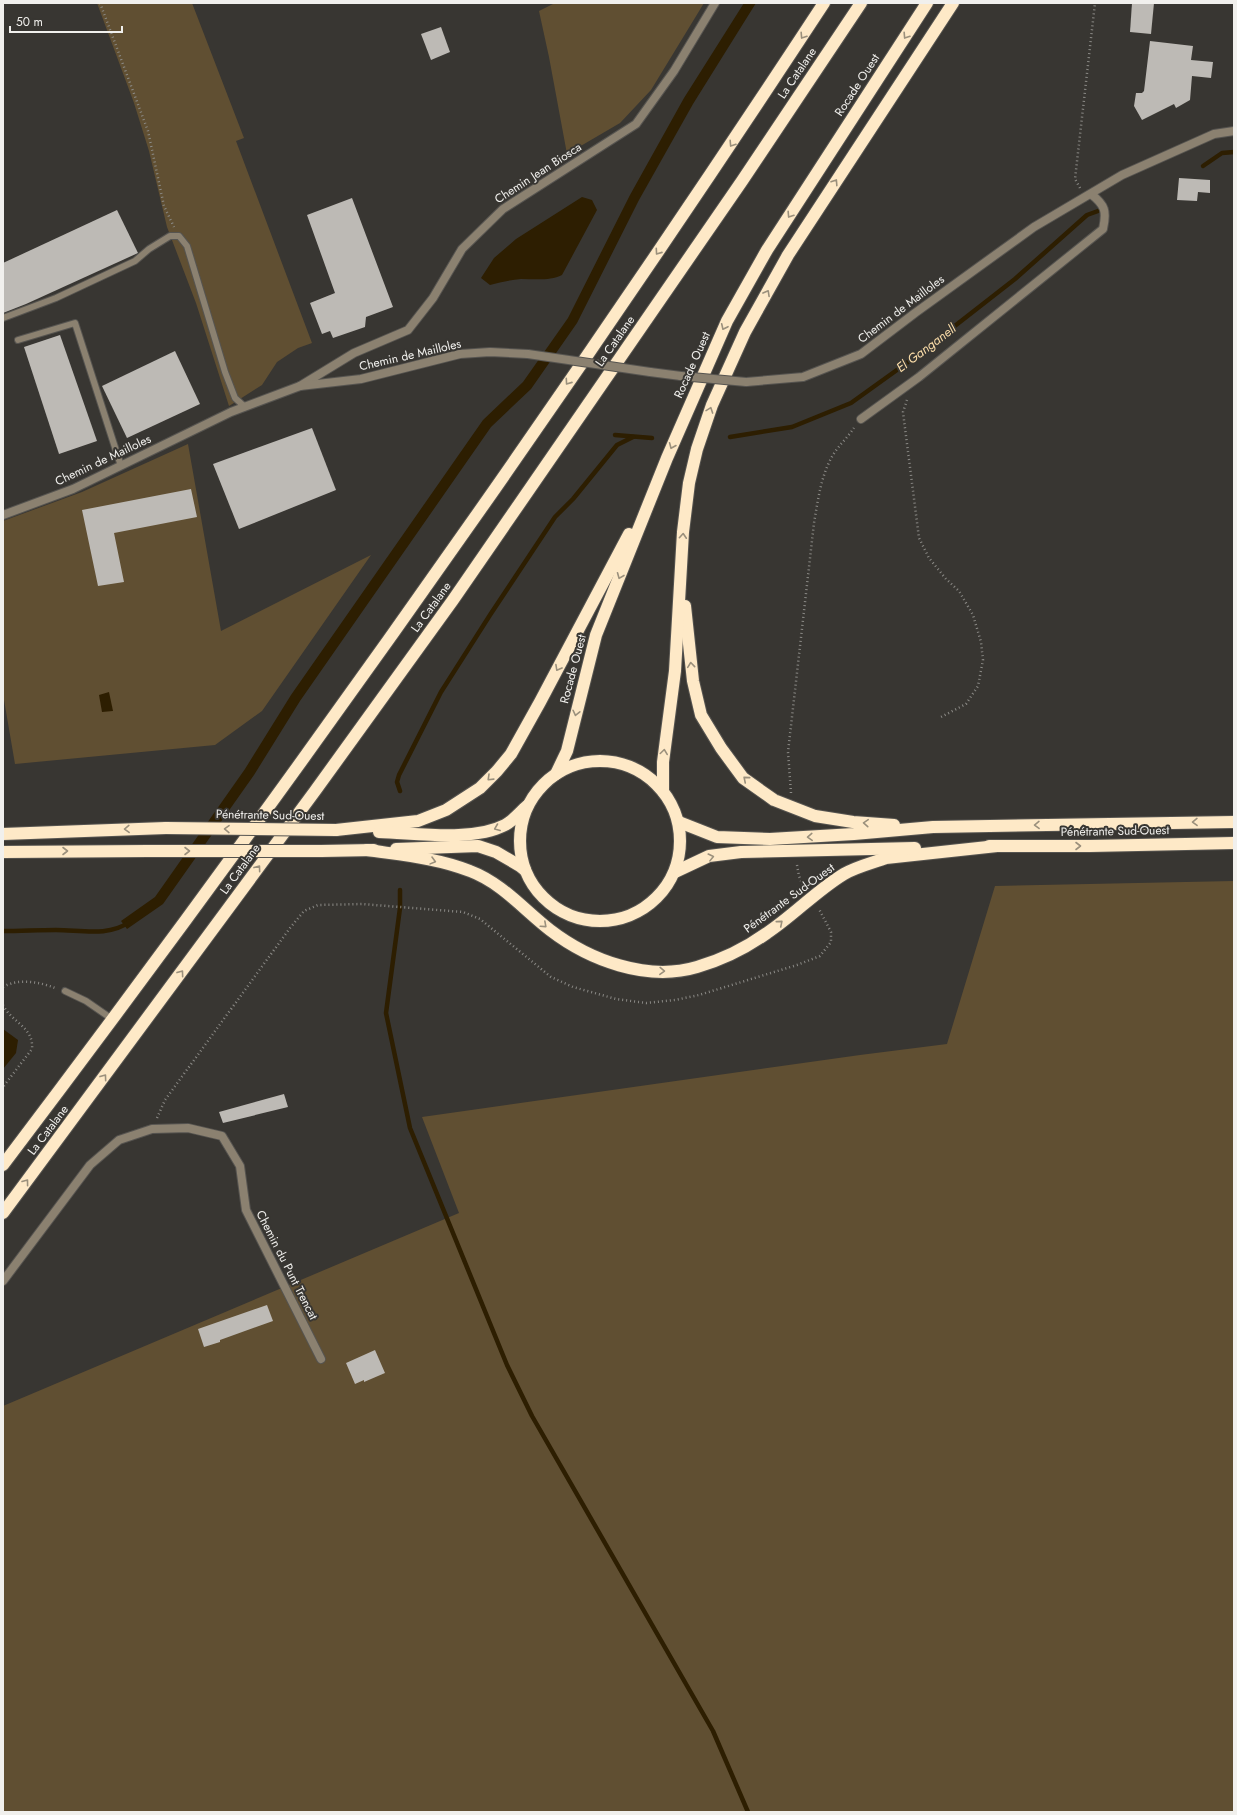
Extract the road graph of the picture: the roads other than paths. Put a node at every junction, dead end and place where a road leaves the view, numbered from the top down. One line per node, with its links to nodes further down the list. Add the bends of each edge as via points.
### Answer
1 (715, 3): 10 (street, Chemin Jean Biosca, via 674,71 636,124 503,208 462,249 433,298 408,330 354,353)
2 (824, 3): 32 (highway, La Catalane, one-way to 32, via 717,166 430,583)
3 (861, 3): 34 (highway, La Catalane, one-way to 3, via 453,600 738,187)
4 (927, 3): 14 (highway, Rocade Ouest, one-way to 14, via 768,250 727,321)
5 (953, 3): 16 (highway, one-way to 5, via 689,483 697,449 712,405 745,332 788,255)
6 (1234, 132): 7 (street, Chemin de Mailloles, via 1214,134 1122,176)
7 (1091, 194): 10 (street, Chemin de Mailloles, bridge, via 1034,227 861,354 803,377 746,382 681,376 528,354 490,352 460,354 361,379); 12 (street, via 1103,204 1105,214 1102,229 919,377)
8 (3, 318): 11 (lane, via 56,298 136,261 170,236 179,236 187,246 235,398)
9 (18, 340): 13 (lane, via 75,323)
10 (300, 386): 11 (street, Chemin de Mailloles)
11 (245, 407): 13 (street, Chemin de Mailloles)
12 (861, 419)
13 (121, 466): 15 (street, Chemin de Mailloles, via 73,489)
14 (660, 474): 17 (highway, Rocade Ouest, one-way to 17, via 596,635 567,751); 23 (highway, one-way to 23, via 540,702 511,754 497,771 480,788 446,810 418,821)
15 (3, 515)
16 (680, 575): 18 (highway, one-way to 16, via 663,762 675,671); 22 (highway, one-way to 16, via 853,822 815,816 774,800 743,778 720,748 702,716 693,680)
17 (556, 774): 18 (highway, Rocade Ouest, via 583,763 613,762 627,765 640,772 653,780); 19 (highway, Rocade Ouest, via 545,782)
18 (663, 791): 20 (highway, Rocade Ouest, via 670,800)
19 (528, 805): 23 (highway, Pénétrante Sud-Ouest, one-way to 23, via 507,824 487,832 466,835); 29 (highway, Rocade Ouest, via 520,837 520,854)
20 (679, 822): 22 (highway, one-way to 20, via 770,839 717,837); 30 (highway, Rocade Ouest, via 681,839)
21 (1234, 822): 22 (highway, one-way to 22)
22 (933, 827)
23 (336, 830): 24 (highway, Pénétrante Sud-Ouest, one-way to 24, bridge, via 166,828)
24 (3, 834)
25 (1234, 843): 26 (highway, Pénétrante Sud-Ouest, one-way to 25)
26 (997, 846): 27 (highway, Pénétrante Sud-Ouest, one-way to 26, via 420,857 470,871 498,887 550,930 582,951 614,965 673,971 696,967 739,951 768,933 803,903 844,874 886,858); 30 (highway, Pénétrante Sud-Ouest, one-way to 26, via 709,856 741,852)
27 (367, 850): 28 (highway, Pénétrante Sud-Ouest, one-way to 27, bridge); 29 (highway, Pénétrante Sud-Ouest, via 478,846 496,852)
28 (3, 852)
29 (525, 870): 30 (highway, Rocade Ouest, via 533,886 544,899 574,918 590,922 608,922 641,911 667,888)
30 (675, 872)
31 (65, 991): 32 (lane)
32 (112, 1019): 33 (highway, La Catalane)
33 (3, 1165)
34 (3, 1213)
35 (3, 1281): 36 (street, Chemin du Punt Trencat, via 90,1164 120,1140 152,1129 188,1128 222,1136 240,1166 246,1210)
36 (321, 1359)

